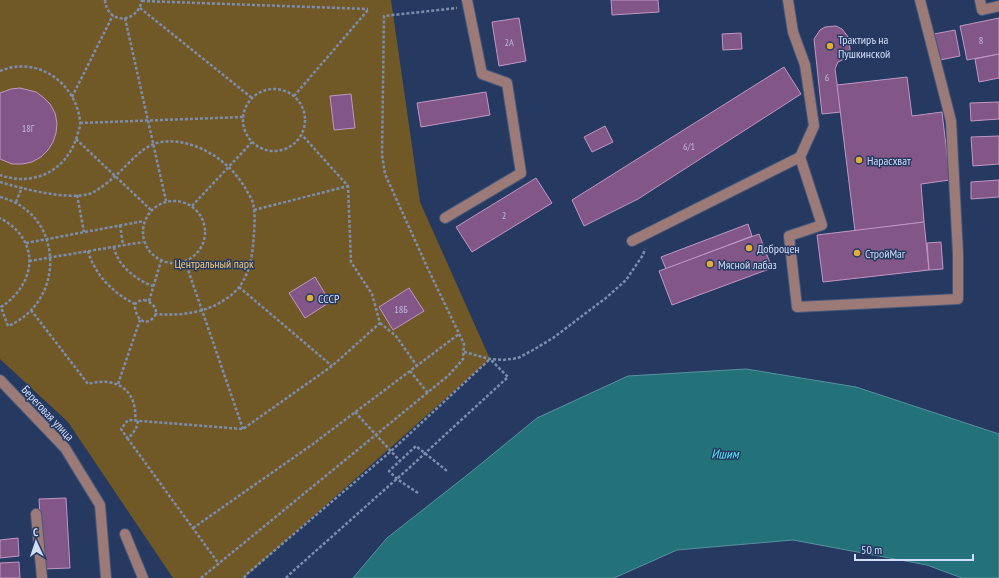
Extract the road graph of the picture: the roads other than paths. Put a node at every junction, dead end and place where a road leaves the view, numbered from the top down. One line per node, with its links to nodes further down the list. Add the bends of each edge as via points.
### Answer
1 (788, 0): 6 (street, via 793,32 805,65 814,126)
2 (920, 0): 6 (street, via 951,121 958,299 797,307 789,236 822,225)
3 (980, 0): 5 (street, via 982,10)
4 (468, 3): 7 (street, via 482,74 508,83 521,173)
5 (999, 6)
6 (800, 157): 8 (street)
7 (445, 218)
8 (632, 241)
9 (0, 380): 13 (street, Береговая улица, via 65,448 100,505)
10 (36, 514): 12 (street)
11 (126, 534): 14 (street)
12 (42, 578)
13 (106, 578)
14 (143, 578)

